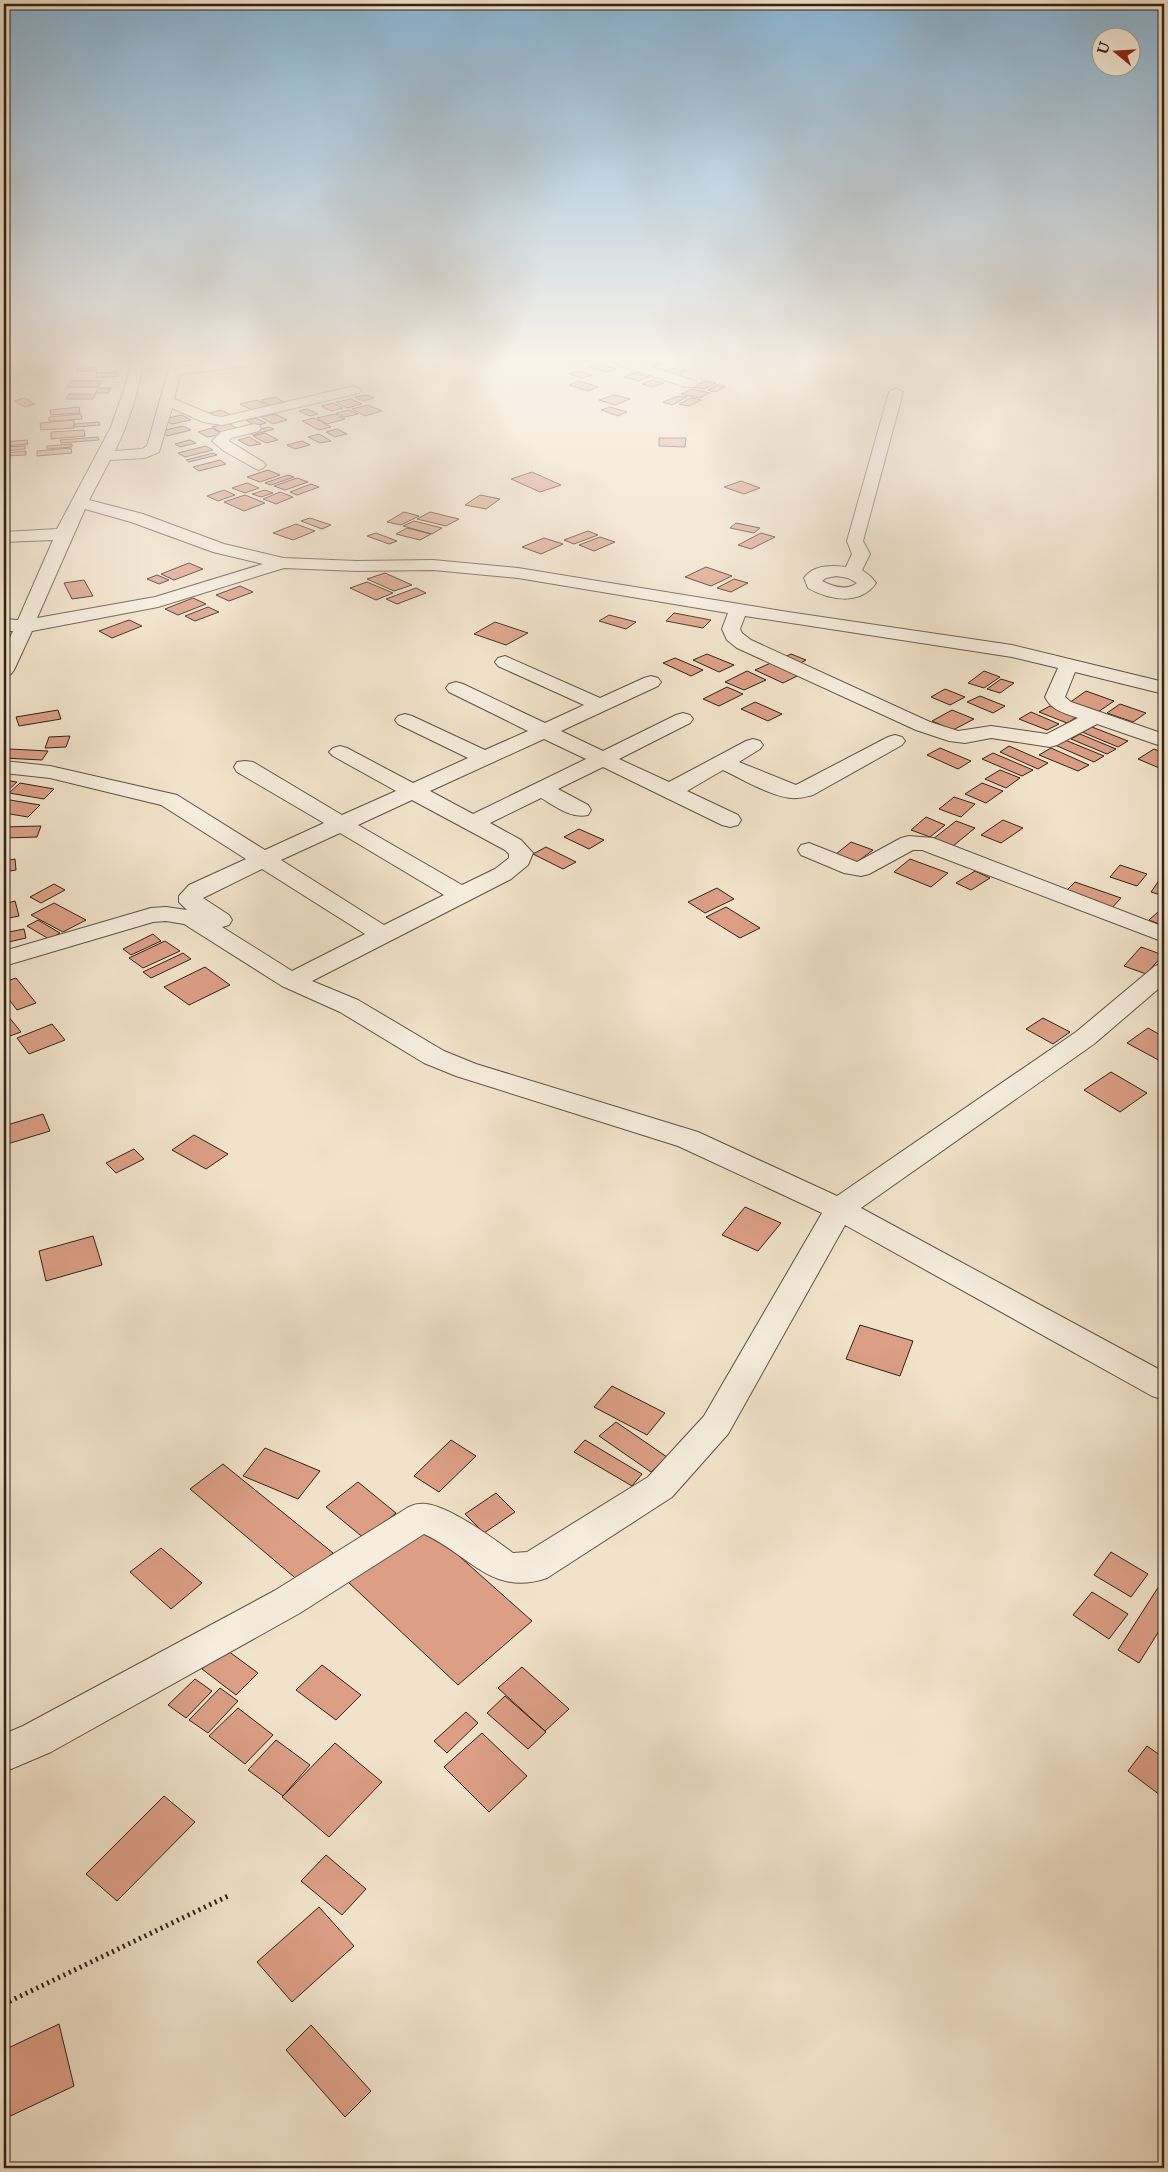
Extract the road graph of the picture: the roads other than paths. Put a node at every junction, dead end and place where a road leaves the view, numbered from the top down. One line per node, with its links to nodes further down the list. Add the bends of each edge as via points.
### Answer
1 (100, 462): 5 (street)
2 (253, 462): 4 (street)
3 (877, 462): 9 (street, via 855,541 860,554)
4 (258, 465)
5 (79, 502): 6 (street); 8 (street, via 137,518 219,548)
6 (64, 534): 7 (street); 14 (street)
7 (4, 537)
8 (283, 563): 11 (street, via 433,565 518,572); 14 (street, via 158,602)
9 (844, 571): 10 (street, via 863,577 867,583 864,588 853,592); 10 (street, via 821,573 813,578 814,584 823,590)
10 (839, 593): 12 (street)
11 (738, 609): 12 (street); 22 (street, via 731,629 744,644 923,726 956,737 991,732 1050,742)
12 (825, 623): 16 (street, via 970,644)
13 (4, 625): 14 (street)
14 (26, 626): 17 (street)
15 (505, 662): 21 (street)
16 (1069, 664): 20 (street); 22 (street, via 1055,697 1057,702)
17 (4, 670)
18 (651, 682): 21 (street)
19 (456, 688): 25 (street)
20 (1164, 688)
21 (600, 705): 25 (street)
22 (1095, 716): 27 (street)
23 (683, 719): 31 (street)
24 (405, 720): 30 (street)
25 (545, 731): 30 (street); 31 (street)
26 (895, 741): 32 (street, via 796,792)
27 (1164, 741)
28 (753, 745): 32 (street)
29 (340, 752): 36 (street)
30 (484, 758): 36 (street)
31 (603, 759): 35 (street); 37 (street)
32 (722, 762): 37 (street)
33 (4, 767): 43 (street, via 50,772 169,800)
34 (245, 768): 41 (street)
35 (541, 789): 38 (street); 40 (street)
36 (414, 791): 40 (street); 41 (street)
37 (670, 791): 39 (street)
38 (580, 810)
39 (730, 820)
40 (473, 823): 44 (street, via 513,845 521,853 520,860 503,874)
41 (342, 824): 43 (street); 44 (street)
42 (809, 850): 46 (street, via 861,870 909,843 925,843)
43 (264, 860): 45 (street); 49 (street, via 197,890 190,896 191,902)
44 (461, 895): 45 (street)
45 (383, 935): 49 (street)
46 (1164, 935)
47 (4, 959): 49 (street, via 151,915 166,914 191,918)
48 (1164, 971): 50 (street, via 1085,1038)
49 (298, 977): 50 (street, via 434,1057 466,1070 688,1139)
50 (838, 1209): 51 (street); 52 (street, via 716,1425 660,1487 534,1567 519,1569 505,1567 434,1521 420,1518 287,1602)
51 (1164, 1387)
52 (4, 1754)

